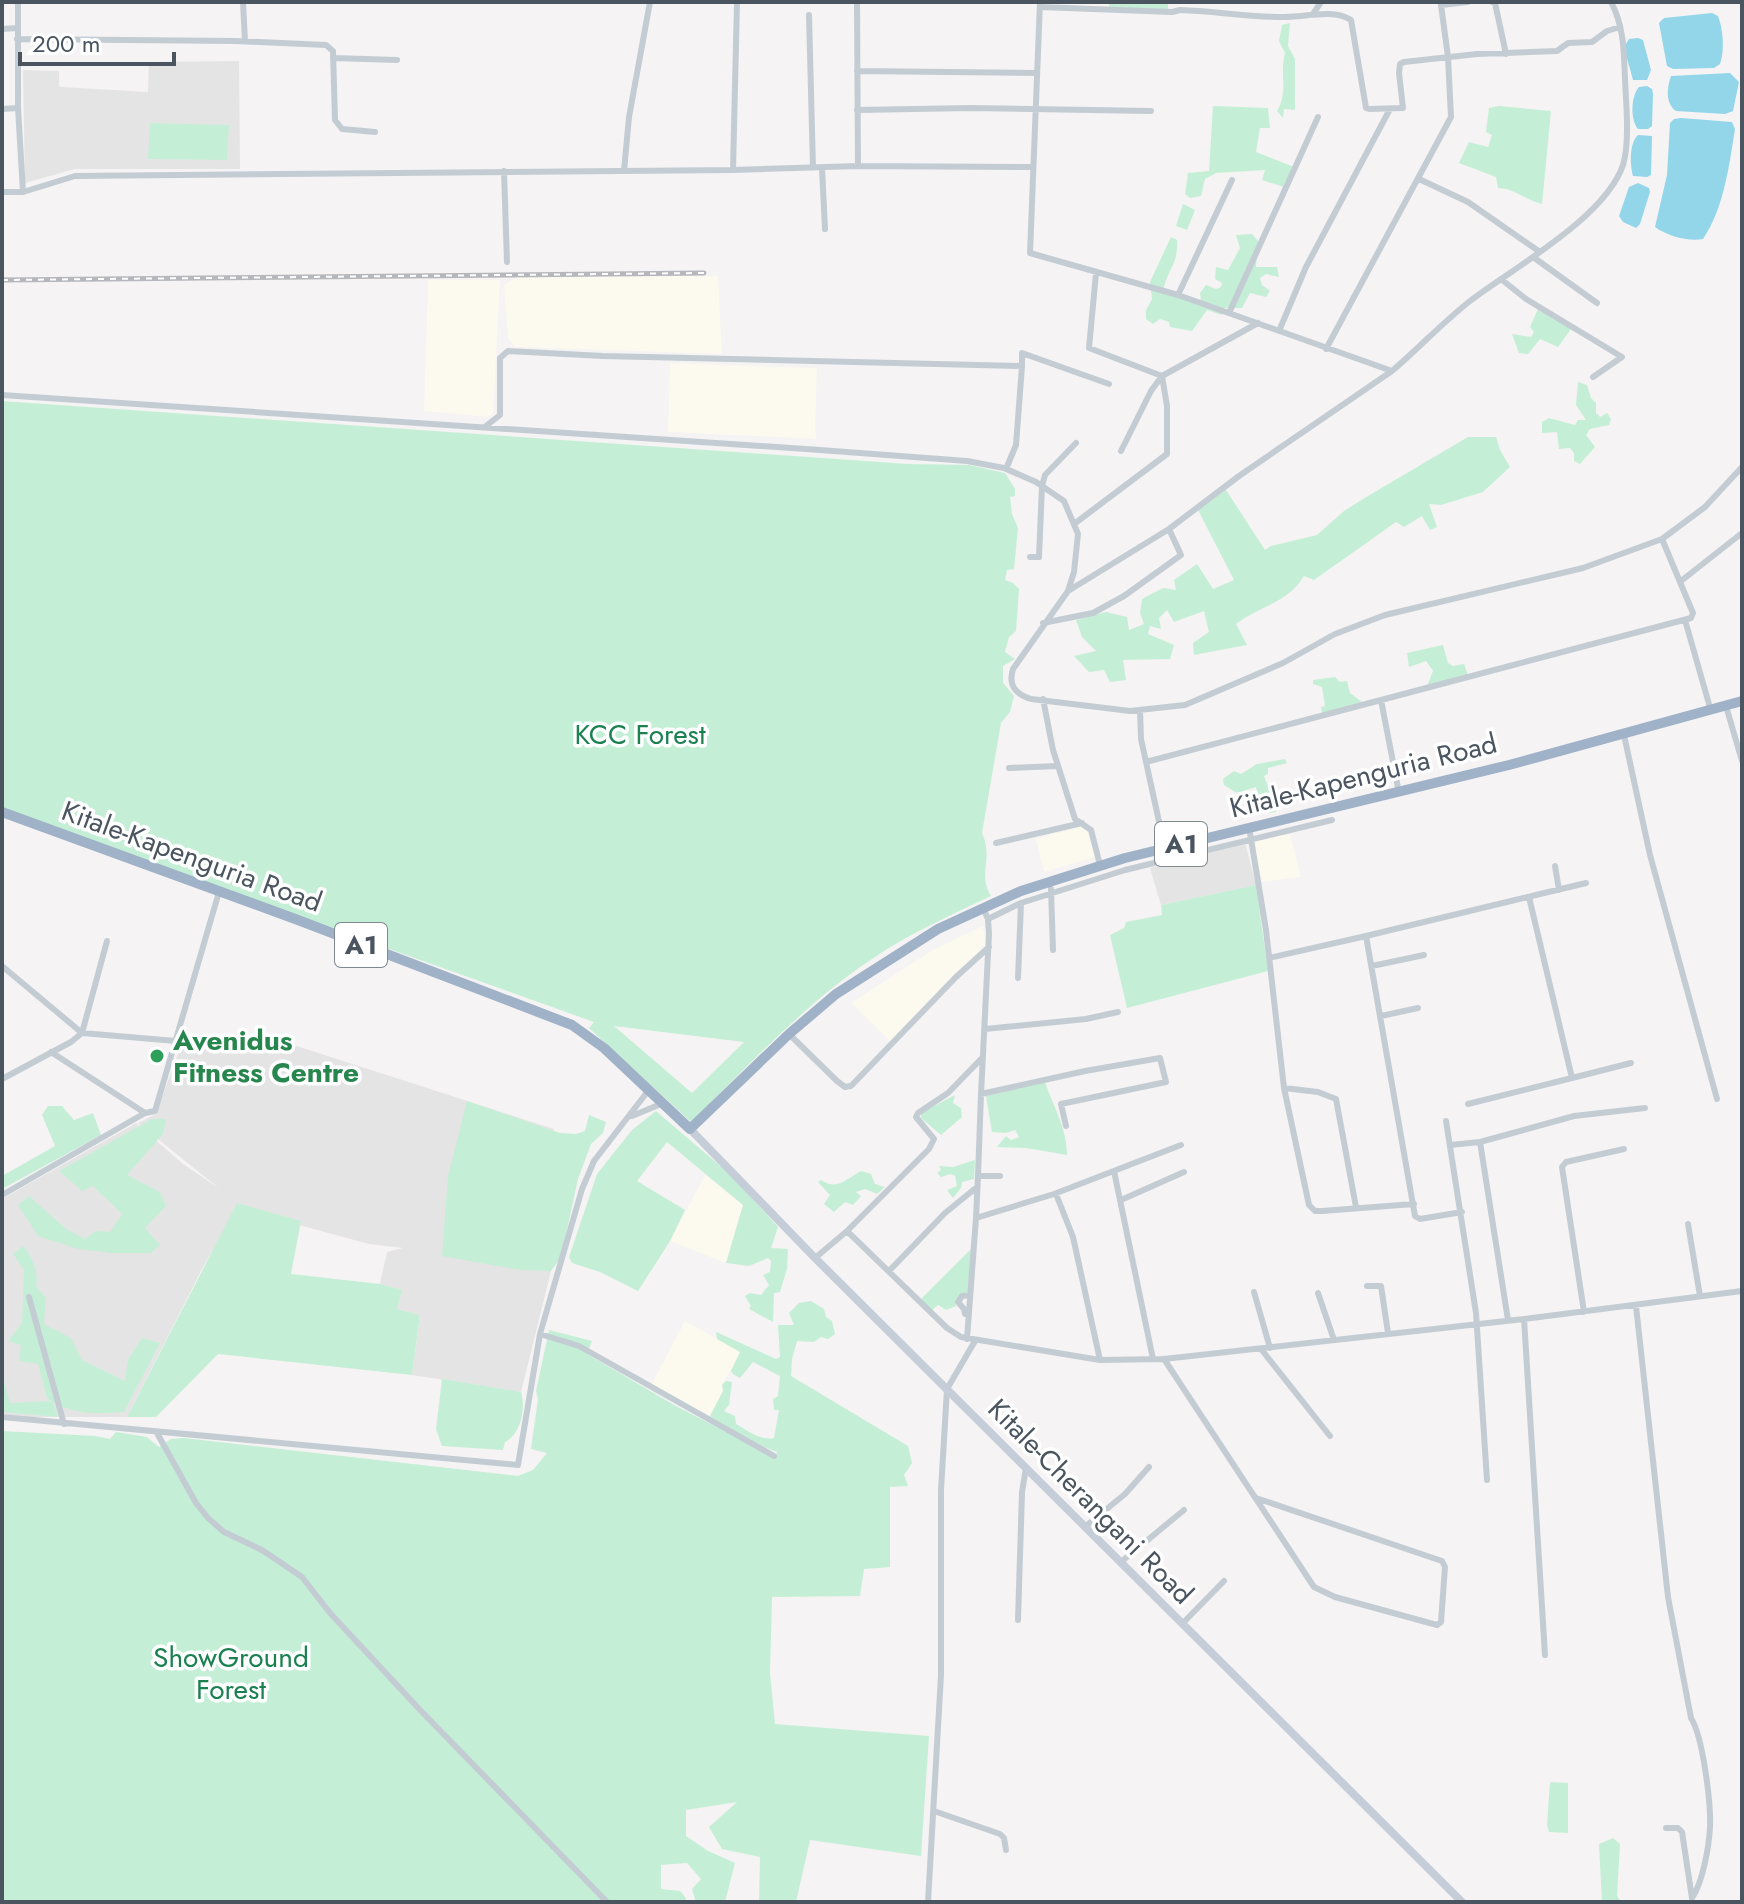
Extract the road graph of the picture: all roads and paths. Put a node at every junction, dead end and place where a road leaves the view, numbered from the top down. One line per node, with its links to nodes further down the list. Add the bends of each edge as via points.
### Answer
1 (18, 2): 14 (street)
2 (243, 2): 17 (street)
3 (650, 2): 38 (street)
4 (737, 2): 36 (street)
5 (857, 2): 22 (street)
6 (1321, 2): 11 (street)
7 (1468, 2): 19 (street, via 1441,5)
8 (1492, 2): 18 (street)
9 (1611, 2): 13 (street)
10 (1040, 5): 11 (street, via 1284,18); 23 (street)
11 (1313, 14): 27 (street, via 1351,20 1366,108)
12 (809, 15): 34 (street)
13 (1620, 27): 18 (street, via 1592,42 1568,43 1557,51); 44 (street, via 1626,102 1623,164 1605,194)
14 (17, 28): 15 (street); 16 (street)
15 (2, 29)
16 (17, 39): 17 (street); 24 (street)
17 (245, 41): 20 (street, via 326,45)
18 (1506, 54): 19 (street)
19 (1448, 57): 27 (street, via 1402,63 1403,108); 39 (street, via 1451,117)
20 (333, 58): 21 (street); 31 (street, via 335,120 342,129)
21 (397, 60)
22 (857, 71): 23 (street); 28 (street)
23 (1036, 73): 26 (street)
24 (18, 108): 25 (street); 42 (street)
25 (2, 109)
26 (1035, 109): 28 (street); 29 (street); 33 (street)
27 (1390, 109): 53 (street, via 1306,267)
28 (857, 110): 32 (street)
29 (1151, 111)
30 (1318, 117): 51 (street)
31 (375, 132)
32 (858, 166): 33 (street); 35 (street)
33 (1033, 167): 47 (street, via 1030,253)
34 (813, 168): 35 (street); 36 (street)
35 (822, 168): 43 (street)
36 (733, 170): 38 (street)
37 (504, 171): 38 (street); 42 (street, via 75,176); 46 (street)
38 (624, 171)
39 (1419, 179): 44 (street, via 1468,202); 54 (street)
40 (1232, 180): 49 (street)
41 (2, 192): 42 (street)
42 (23, 192)
43 (825, 229)
44 (1540, 252): 45 (street)
45 (1533, 257): 48 (street); 50 (street)
46 (507, 262)
47 (1096, 273): 49 (street); 57 (street, via 1089,348)
48 (1501, 279): 56 (street); 58 (street, via 1622,357)
49 (1178, 295): 51 (street)
50 (1597, 303)
51 (1229, 313): 52 (street)
52 (1258, 323): 53 (street); 57 (street)
53 (1279, 331): 54 (street)
54 (1326, 349): 56 (street)
55 (1022, 366): 59 (street, via 1022,353); 61 (street, via 508,351 500,358 500,415); 65 (street, via 1016,445)
56 (1392, 371): 68 (street)
57 (1162, 376): 63 (street); 67 (street, via 1167,454)
58 (1593, 377)
59 (1109, 384)
60 (2, 395): 61 (street)
61 (486, 426): 65 (street, via 967,461)
62 (1076, 443): 66 (street, via 1045,475)
63 (1121, 451)
64 (1742, 467): 70 (street, via 1705,507)
65 (1006, 469): 66 (street)
66 (1042, 486): 67 (street, via 1064,501); 71 (street, via 1039,557)
67 (1074, 524): 73 (street, via 1077,557)
68 (1169, 529): 73 (street); 75 (street, via 1181,555 1093,613)
69 (1742, 533): 72 (street)
70 (1662, 539): 72 (street); 80 (street, via 1583,568 1385,615 1185,705)
71 (1030, 557)
72 (1681, 581): 74 (street, via 1693,613)
73 (1068, 591): 75 (street)
74 (1685, 620): 77 (street); 81 (street)
75 (1043, 623): 76 (street, via 1011,675 1018,695)
76 (1043, 699): 80 (street); 85 (street)
77 (1381, 700): 84 (street); 87 (street)
78 (1742, 701): 79 (highway, Kitale-Kapenguria Road / A1)
79 (1726, 706): 81 (highway, Kitale-Kapenguria Road / A1); 83 (street)
80 (1140, 710): 84 (street)
81 (1711, 711): 82 (highway, Kitale-Kapenguria Road / A1)
82 (1624, 735): 87 (highway, Kitale-Kapenguria Road / A1); 128 (street, via 1650,855)
83 (1742, 761)
84 (1146, 762): 94 (street)
85 (1057, 766): 86 (street); 90 (street, via 1075,819)
86 (1009, 768)
87 (1399, 793): 91 (highway, Kitale-Kapenguria Road / A1)
88 (2, 812): 100 (highway, Kitale-Kapenguria Road / A1)
89 (1332, 820): 92 (street)
90 (1082, 823): 93 (street); 95 (street, via 1093,834)
91 (1249, 827): 92 (street); 94 (highway, Kitale-Kapenguria Road / A1)
92 (1251, 839): 98 (street); 109 (street)
93 (996, 843)
94 (1165, 849): 95 (highway, Kitale-Kapenguria Road / A1)
95 (1100, 865): 98 (highway, Kitale-Kapenguria Road / A1)
96 (1555, 866): 99 (street)
97 (1586, 883): 99 (street)
98 (1051, 886): 102 (street); 103 (highway, Kitale-Kapenguria Road / A1); 107 (street)
99 (1559, 890): 101 (street)
100 (219, 892): 119 (street); 126 (highway, Kitale-Kapenguria Road / A1, via 572,1025)
101 (1529, 897): 104 (street); 123 (street)
102 (1021, 903): 103 (street); 112 (street)
103 (986, 913): 106 (street); 118 (highway, Kitale-Kapenguria Road / A1, via 938,929 886,960)
104 (1366, 936): 109 (street); 111 (street)
105 (107, 941): 117 (street)
106 (989, 947): 116 (street); 118 (street, via 851,1086 837,1081)
107 (1053, 950)
108 (1424, 955): 111 (street)
109 (1269, 958): 125 (street)
110 (2, 966): 117 (street)
111 (1372, 966): 115 (street)
112 (1018, 978)
113 (1418, 1008): 115 (street)
114 (1118, 1012): 116 (street)
115 (1381, 1016): 149 (street)
116 (985, 1029): 121 (street)
117 (82, 1033): 119 (street); 120 (street)
118 (789, 1034): 136 (highway, Kitale-Kapenguria Road / A1)
119 (176, 1041): 132 (street, via 158,1107)
120 (51, 1052): 124 (street); 132 (street)
121 (983, 1057): 127 (street); 154 (street, via 948,1093 918,1113 933,1144)
122 (1631, 1063): 123 (street)
123 (1572, 1078): 130 (street)
124 (2, 1079)
125 (1284, 1088): 150 (street, via 1336,1099); 150 (street, via 1309,1205 1315,1211)
126 (648, 1091): 129 (highway, Kitale-Kapenguria Road / A1); 133 (street)
127 (981, 1094): 135 (street, via 1160,1058 1166,1082 1061,1104); 143 (street)
128 (1717, 1099)
129 (661, 1104): 133 (street); 136 (highway, Kitale-Kapenguria Road / A1)
130 (1468, 1104)
131 (1645, 1108): 137 (street, via 1574,1116)
132 (145, 1113): 147 (street)
133 (629, 1117): 171 (street, via 594,1161 582,1189)
134 (1446, 1121): 139 (street)
135 (1066, 1126)
136 (690, 1129): 155 (main road, Kitale-Cherangani Road)
137 (1480, 1142): 139 (street); 168 (street)
138 (1181, 1145): 141 (street)
139 (1450, 1145): 151 (street)
140 (1624, 1149): 165 (street, via 1562,1167)
141 (1114, 1171): 146 (street); 148 (street)
142 (1184, 1172): 148 (street)
143 (978, 1176): 144 (street); 145 (street)
144 (1000, 1176)
145 (977, 1187): 152 (street); 156 (street)
146 (1056, 1194): 152 (street); 177 (street, via 1073,1237)
147 (2, 1195)
148 (1121, 1200): 175 (street)
149 (1414, 1204): 150 (street); 151 (street, via 1420,1219)
150 (1356, 1207)
151 (1462, 1212): 169 (street)
152 (976, 1218): 161 (street)
153 (1688, 1224): 162 (street)
154 (847, 1231): 155 (street); 156 (street)
155 (815, 1258): 178 (main road, Kitale-Cherangani Road)
156 (889, 1271): 172 (street, via 947,1328)
157 (1367, 1286): 170 (street, via 1381,1286)
158 (1742, 1291): 162 (street)
159 (1254, 1292): 174 (street)
160 (1318, 1293): 173 (street)
161 (970, 1295): 166 (street, via 958,1302); 172 (street)
162 (1700, 1296): 164 (street)
163 (29, 1297): 180 (street)
164 (1636, 1306): 165 (street); 198 (street, via 1668,1597 1691,1718 1700,1736 1710,1825)
165 (1584, 1312): 167 (street)
166 (965, 1314)
167 (1524, 1319): 168 (street); 194 (street)
168 (1508, 1320): 169 (street)
169 (1476, 1324): 170 (street); 186 (street)
170 (1388, 1333): 173 (street)
171 (540, 1334): 181 (street, via 518,1465); 183 (street, via 579,1346)
172 (971, 1340): 177 (street); 178 (street)
173 (1334, 1340): 174 (street)
174 (1266, 1348): 176 (street); 182 (street)
175 (1153, 1359): 176 (street); 177 (street)
176 (1164, 1359): 187 (street)
177 (1100, 1360)
178 (947, 1389): 185 (main road, Kitale-Cherangani Road); 195 (street)
179 (2, 1417): 180 (street)
180 (64, 1424): 181 (street)
181 (157, 1433): 199 (street, via 208,1518 302,1577 422,1712)
182 (1330, 1436)
183 (774, 1456)
184 (1149, 1467): 189 (street)
185 (1026, 1468): 189 (main road, Kitale-Cherangani Road); 192 (street)
186 (1487, 1480)
187 (1256, 1498): 187 (street, via 1442,1561 1441,1622 1317,1590)
188 (1184, 1510): 190 (street)
189 (1086, 1526): 190 (main road, Kitale-Cherangani Road)
190 (1121, 1562): 193 (main road, Kitale-Cherangani Road)
191 (1224, 1581): 193 (street)
192 (1018, 1620)
193 (1182, 1624): 201 (main road, Kitale-Cherangani Road)
194 (1545, 1655)
195 (934, 1811): 197 (street, via 1000,1834); 200 (street)
196 (1666, 1828): 198 (street, via 1682,1832)
197 (1006, 1850)
198 (1692, 1900)
199 (607, 1902)
200 (928, 1902)
201 (1462, 1902)

